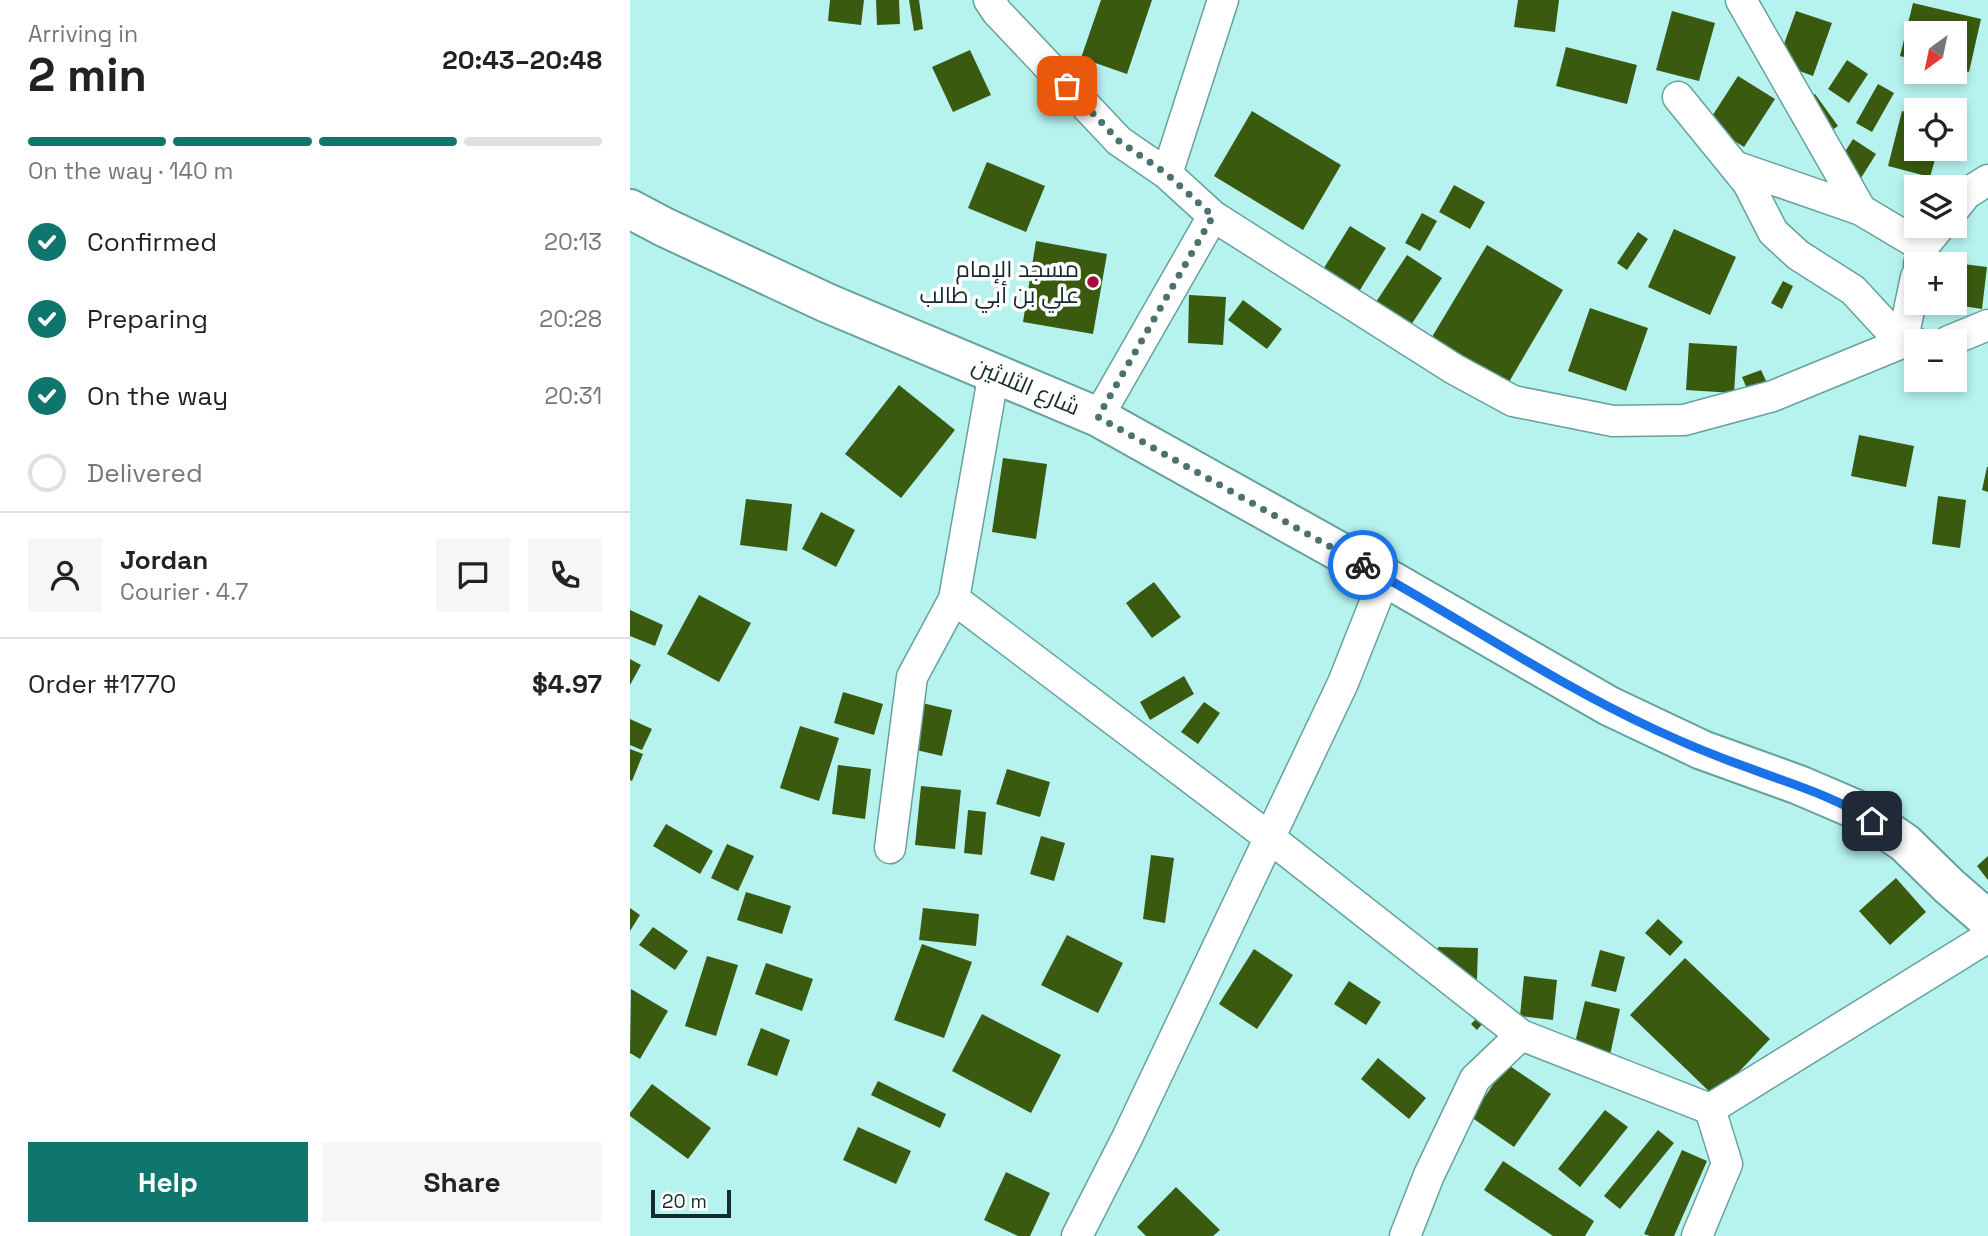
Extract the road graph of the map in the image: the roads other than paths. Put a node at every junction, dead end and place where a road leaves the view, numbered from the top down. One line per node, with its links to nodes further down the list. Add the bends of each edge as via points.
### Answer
1 (989, 0): 6 (street, via 1119,141)
2 (1223, 0): 6 (street)
3 (1741, 0): 10 (street)
4 (1678, 97): 5 (street)
5 (1734, 166): 10 (street); 15 (street, via 1773,232 1798,255 1853,290)
6 (1167, 174): 11 (street)
7 (1988, 180): 8 (street)
8 (1967, 193)
9 (630, 209): 17 (street, شارع الثلاثين, via 827,303)
10 (1861, 210): 12 (street)
11 (1213, 216): 16 (street, via 1454,369 1513,401 1613,421 1684,420 1773,396); 18 (street)
12 (1927, 246)
13 (1988, 325): 14 (street)
14 (1967, 334)
15 (1904, 338)
16 (1904, 345)
17 (994, 372): 18 (street, شارع الثلاثين); 20 (street)
18 (1098, 417): 19 (street, شارع الثلاثين)
19 (1385, 577): 21 (street, via 1343,683); 23 (street, شارع الثلاثين, via 1655,729 1855,809 1905,843)
20 (954, 599): 21 (street); 22 (street, via 912,677)
21 (1270, 838): 25 (street); 27 (street)
22 (890, 848)
23 (1988, 920)
24 (1988, 937): 26 (street)
25 (1521, 1035): 26 (street); 28 (street, via 1475,1079)
26 (1710, 1109): 29 (street, via 1727,1164)
27 (1077, 1236)
28 (1405, 1236)
29 (1697, 1236)

